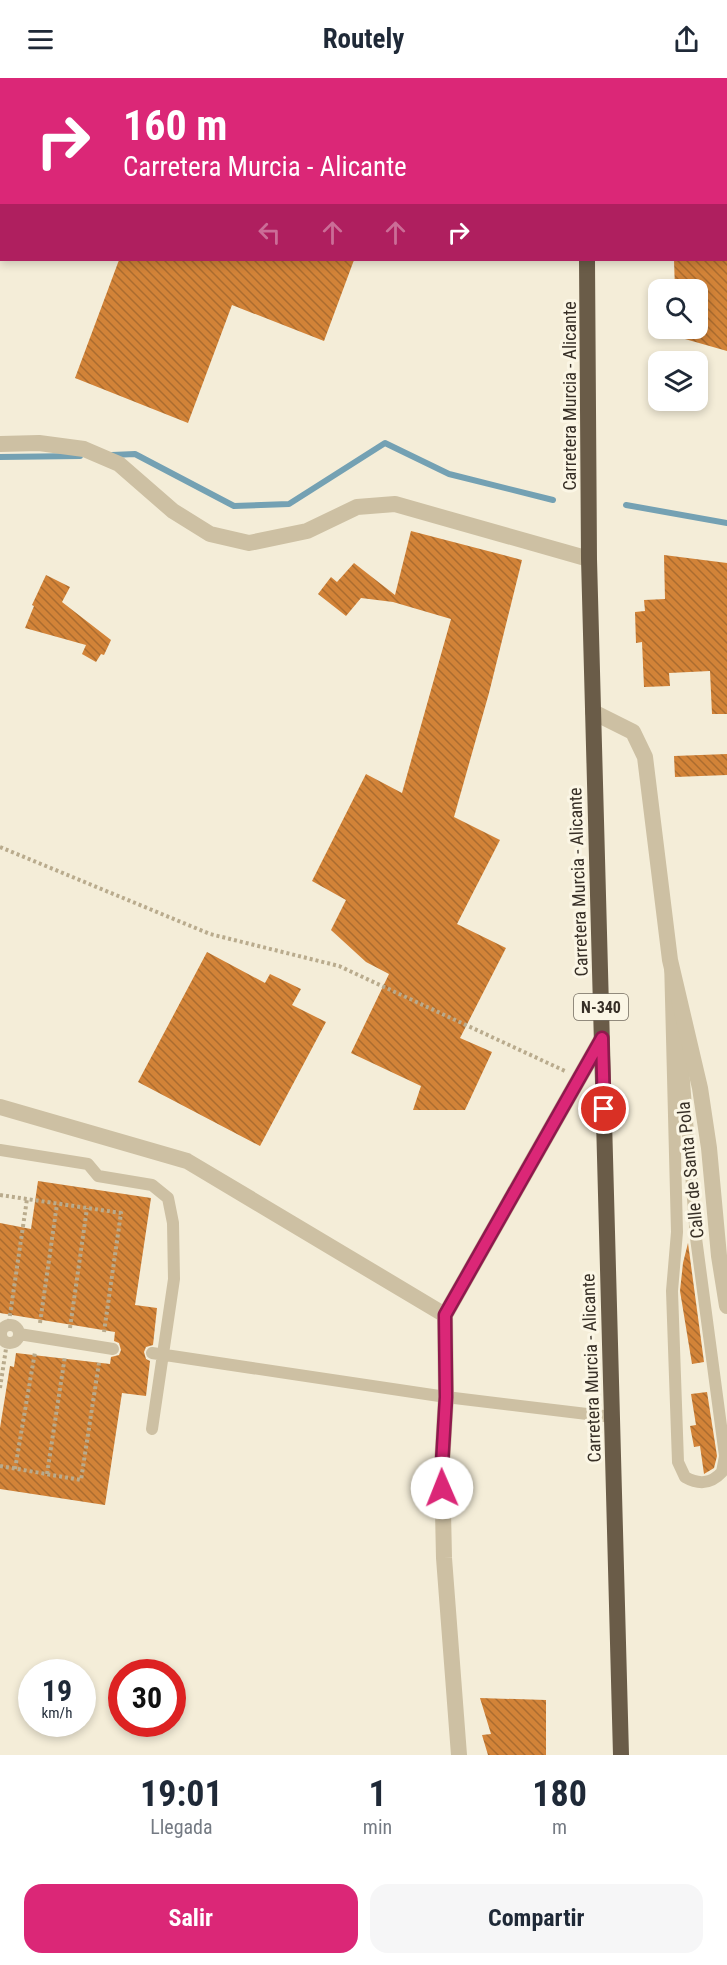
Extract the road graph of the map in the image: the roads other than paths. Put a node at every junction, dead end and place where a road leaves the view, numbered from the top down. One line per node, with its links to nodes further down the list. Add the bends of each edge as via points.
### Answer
1 (587, 261): 3 (highway, Carretera Murcia - Alicante / N-340)
2 (0, 444): 3 (street, via 39,443 84,450 119,464 173,511 210,534 249,543 307,531 357,507 395,504)
3 (589, 559): 4 (highway, Carretera Murcia - Alicante / N-340)
4 (593, 711): 5 (street, Calle de Santa Pola, via 633,732 645,757); 6 (highway, Carretera Murcia - Alicante / N-340)
5 (670, 960): 5 (lane, via 677,1232 672,1291 678,1462 685,1477 700,1483 709,1482 722,1472 725,1456 696,1238); 9 (street, Calle de Santa Pola, via 700,1088)
6 (602, 1038): 10 (street); 15 (highway, Carretera Murcia - Alicante / N-340)
7 (0, 1107): 10 (street, via 187,1161)
8 (0, 1150): 13 (lane, via 88,1164 98,1176 152,1185 168,1198 173,1223 174,1279)
9 (727, 1306)
10 (445, 1315): 14 (street)
11 (4, 1334): 12 (lane, via 15,1342 19,1334)
12 (113, 1349)
13 (157, 1354): 14 (lane); 16 (lane)
14 (446, 1397): 15 (lane); 17 (street, via 442,1464 444,1558)
15 (612, 1417): 18 (highway, Carretera Murcia - Alicante / N-340)
16 (152, 1429)
17 (459, 1755)
18 (621, 1755)

